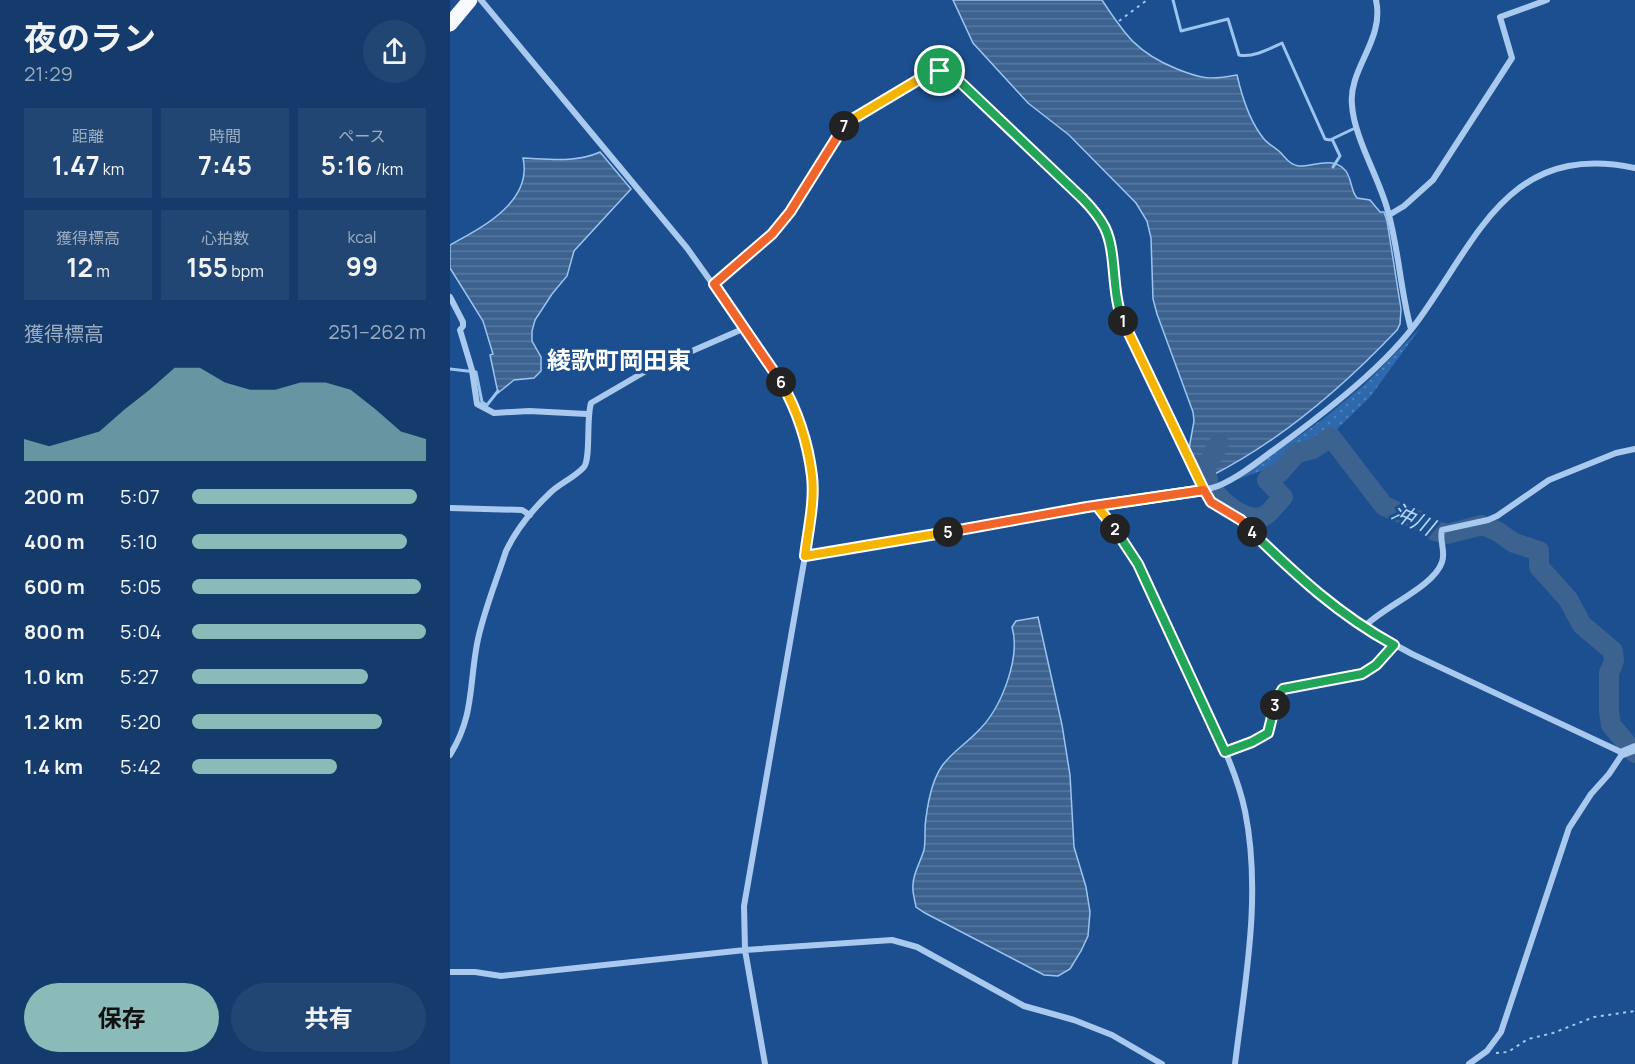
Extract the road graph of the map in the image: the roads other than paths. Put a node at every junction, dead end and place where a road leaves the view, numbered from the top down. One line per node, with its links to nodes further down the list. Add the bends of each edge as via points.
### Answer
1 (470, 0): 5 (highway)
2 (481, 0): 8 (street)
3 (1376, 0): 7 (street, via 1376,30 1351,103)
4 (1547, 0): 7 (street, via 1500,17 1512,58 1433,180)
5 (450, 24)
6 (1635, 168): 11 (street, via 1609,162 1582,163 1559,167 1518,187 1498,204)
7 (1389, 214): 11 (street)
8 (714, 284): 10 (street); 14 (street, via 772,234 846,123 928,74 951,74 1098,216 1110,245 1120,315)
9 (450, 297): 12 (street, via 463,322 460,330 477,404 494,412)
10 (745, 328): 12 (street, via 646,371 591,403); 18 (street, via 776,373 802,430 812,477)
11 (1412, 329): 14 (street, via 1379,365 1301,430 1256,464)
12 (587, 414): 17 (street, via 585,466 550,493)
13 (1635, 449): 19 (street, via 1549,480 1488,520 1441,533 1442,564 1432,578 1372,617)
14 (1204, 490): 15 (street); 19 (street, via 1211,502 1241,520 1333,607)
15 (1097, 506): 18 (street); 26 (street, via 1138,564 1225,752 1245,812 1252,909)
16 (450, 508): 17 (street, via 522,510)
17 (530, 515): 21 (street, via 506,551 477,642 468,718)
18 (805, 556): 22 (street, via 744,906)
19 (1363, 628): 20 (street)
20 (1628, 751): 27 (street, via 1591,794 1569,828 1501,1032 1487,1051)
21 (450, 755)
22 (746, 950): 23 (street, via 501,976); 24 (street); 25 (street, via 892,940 917,947 1024,1006 1112,1035)
23 (450, 972)
24 (765, 1064)
25 (1162, 1064)
26 (1235, 1064)
27 (1469, 1064)

